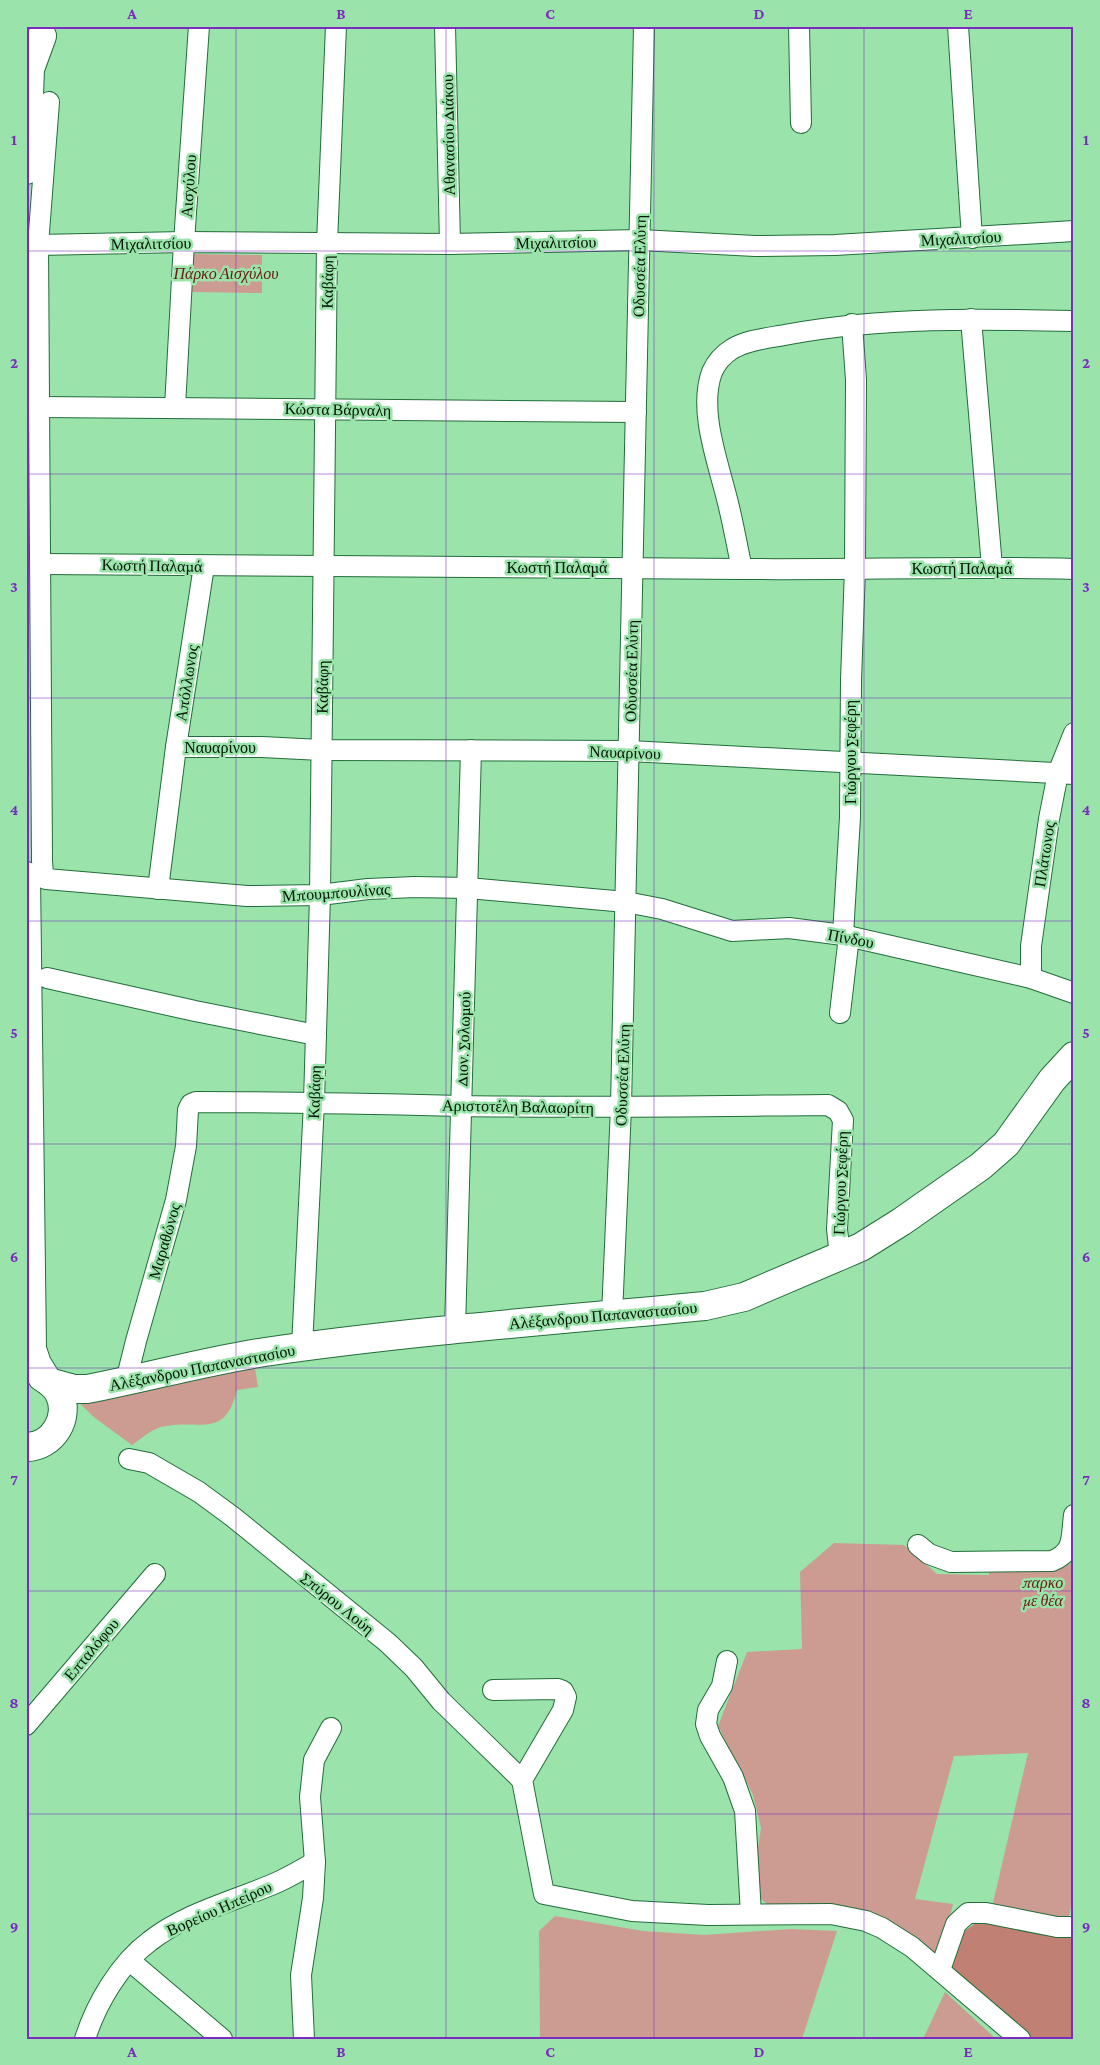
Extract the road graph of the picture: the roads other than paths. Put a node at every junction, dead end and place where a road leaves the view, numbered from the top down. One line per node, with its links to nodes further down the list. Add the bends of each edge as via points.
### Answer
1 (199, 26): 14 (street, Αισχύλου)
2 (336, 26): 15 (street, Καβάφη)
3 (446, 26): 16 (street, Αθανασίου Διάκου)
4 (644, 26): 13 (street, Οδυσσέα Ελύτη)
5 (799, 26): 9 (street)
6 (958, 26): 12 (street)
7 (41, 33): 10 (street, via 30,69)
8 (49, 102): 17 (street)
9 (801, 122)
10 (26, 170)
11 (1074, 231): 12 (street, Μιχαλιτσίου)
12 (972, 238): 13 (street, Μιχαλιτσίου, via 755,246)
13 (640, 240): 16 (street, Μιχαλιτσίου); 24 (street, Οδυσσέα Ελύτη)
14 (184, 242): 15 (street, Μιχαλιτσίου); 17 (street, Μιχαλιτσίου); 22 (street, Αισχύλου)
15 (327, 243): 16 (street, Μιχαλιτσίου); 23 (street, Καβάφη)
16 (450, 244)
17 (38, 245): 21 (street)
18 (971, 319): 19 (street); 20 (street); 28 (street)
19 (1074, 321)
20 (852, 324): 30 (street, via 750,342 730,350 713,371 708,401 710,430); 31 (street, Γιώργου Σεφέρη, via 856,380)
21 (40, 406): 22 (street, Κώστα Βάρναλη); 25 (street)
22 (175, 407): 23 (street, Κώστα Βάρναλη)
23 (325, 409): 24 (street, Κώστα Βάρναλη); 29 (street, Καβάφη)
24 (636, 412): 27 (street, Οδυσσέα Ελύτη)
25 (41, 564): 26 (street, Κωστή Παλαμά); 40 (street, via 43,874)
26 (204, 566): 29 (street, Κωστή Παλαμά); 34 (street, Απόλλωνος)
27 (633, 567): 29 (street, Κωστή Παλαμά); 30 (street, Κωστή Παλαμά); 37 (street, Οδυσσέα Ελύτη)
28 (992, 567): 31 (street, Κωστή Παλαμά); 32 (street, Κωστή Παλαμά)
29 (323, 568): 35 (street, Καβάφη)
30 (742, 569): 31 (street, Κωστή Παλαμά)
31 (855, 569): 38 (street, Γιώργου Σεφέρη)
32 (1074, 570)
33 (1074, 733): 39 (street, Πλάτωνος)
34 (176, 747): 35 (street, Ναυαρίνου); 42 (street, Απόλλωνος)
35 (321, 750): 36 (street, Ναυαρίνου); 43 (street, Καβάφη)
36 (471, 750): 37 (street, Ναυαρίνου); 41 (street, Διον. Σολωμού)
37 (629, 751): 38 (street, Ναυαρίνου); 44 (street, Οδυσσέα Ελύτη)
38 (850, 761): 39 (street, Ναυαρίνου); 45 (street, Γιώργου Σεφέρη)
39 (1066, 773): 47 (street, Πλάτωνος, via 1049,819 1031,946)
40 (36, 878): 42 (street, Μπουμπουλίνας); 61 (street, via 32,1349)
41 (468, 888): 43 (street, Μπουμπουλίνας, via 368,889); 44 (street, Μπουμπουλίνας); 54 (street, Διον. Σολωμού)
42 (158, 889): 43 (street, Μπουμπουλίνας, via 247,896)
43 (320, 896): 50 (street, Καβάφη)
44 (626, 902): 45 (street, Πίνδου, via 662,909 732,931 788,928); 55 (street, Οδυσσέα Ελύτη)
45 (846, 936): 47 (street, Πίνδου); 49 (street, Γιώργου Σεφέρη)
46 (47, 978): 50 (street)
47 (1031, 978): 48 (street, Πίνδου)
48 (1074, 992)
49 (840, 1012)
50 (316, 1035): 53 (street, Καβάφη)
51 (1074, 1056): 57 (street, Αλέξανδρου Παπαναστασίου, via 1052,1080 1006,1144 981,1166 901,1222)
52 (196, 1102): 53 (street, Αριστοτέλη Βαλαωρίτη); 62 (street, Μαραθώνος, via 188,1110 186,1146 176,1200 138,1332)
53 (314, 1102): 54 (street, Αριστοτέλη Βαλαωρίτη); 60 (street, Καβάφη)
54 (461, 1106): 55 (street, Αριστοτέλη Βαλαωρίτη); 59 (street, Διον. Σολωμού)
55 (621, 1107): 56 (street, Αριστοτέλη Βαλαωρίτη, via 828,1105); 58 (street, Οδυσσέα Ελύτη)
56 (838, 1111): 57 (street, Γιώργου Σεφέρη, via 843,1120 837,1229)
57 (840, 1256): 58 (street, Αλέξανδρου Παπαναστασίου, via 730,1302)
58 (612, 1315): 59 (street, Αλέξανδρου Παπαναστασίου)
59 (455, 1329): 60 (street, Αλέξανδρου Παπαναστασίου)
60 (302, 1347): 62 (street, Αλέξανδρου Παπαναστασίου, via 220,1360)
61 (42, 1379): 62 (street, Αλέξανδρου Παπαναστασίου, via 74,1389 86,1389); 63 (street, via 59,1392 63,1404)
62 (137, 1379): 63 (street, via 77,1413)
63 (60, 1427): 64 (street, via 50,1439)
64 (26, 1447)
65 (129, 1459): 73 (street, Σπύρου Λούη, via 149,1463 206,1497 388,1643 441,1701)
66 (1074, 1515): 67 (street, via 1067,1552 1052,1561 950,1562 929,1554)
67 (918, 1545)
68 (155, 1574): 71 (street, Επταλόφου)
69 (727, 1661): 75 (street, via 722,1686 708,1710 706,1724 733,1777 745,1811)
70 (493, 1690): 73 (street, via 558,1689 565,1693 563,1710)
71 (26, 1725)
72 (331, 1728): 74 (street, via 314,1760 310,1796)
73 (522, 1780): 75 (street, via 544,1894 632,1911 679,1915)
74 (315, 1862): 77 (street, Βορείου Ηπείρου, via 277,1883 224,1902 175,1925 149,1941); 81 (street, via 301,1975)
75 (752, 1914): 78 (street, via 832,1914 866,1921 899,1938)
76 (1074, 1927): 78 (street, via 968,1913 956,1924)
77 (130, 1961): 79 (street, Βορείου Ηπείρου, via 102,2002); 80 (street)
78 (940, 1970): 82 (street)
79 (85, 2039)
80 (222, 2039)
81 (304, 2039)
82 (1020, 2039)

